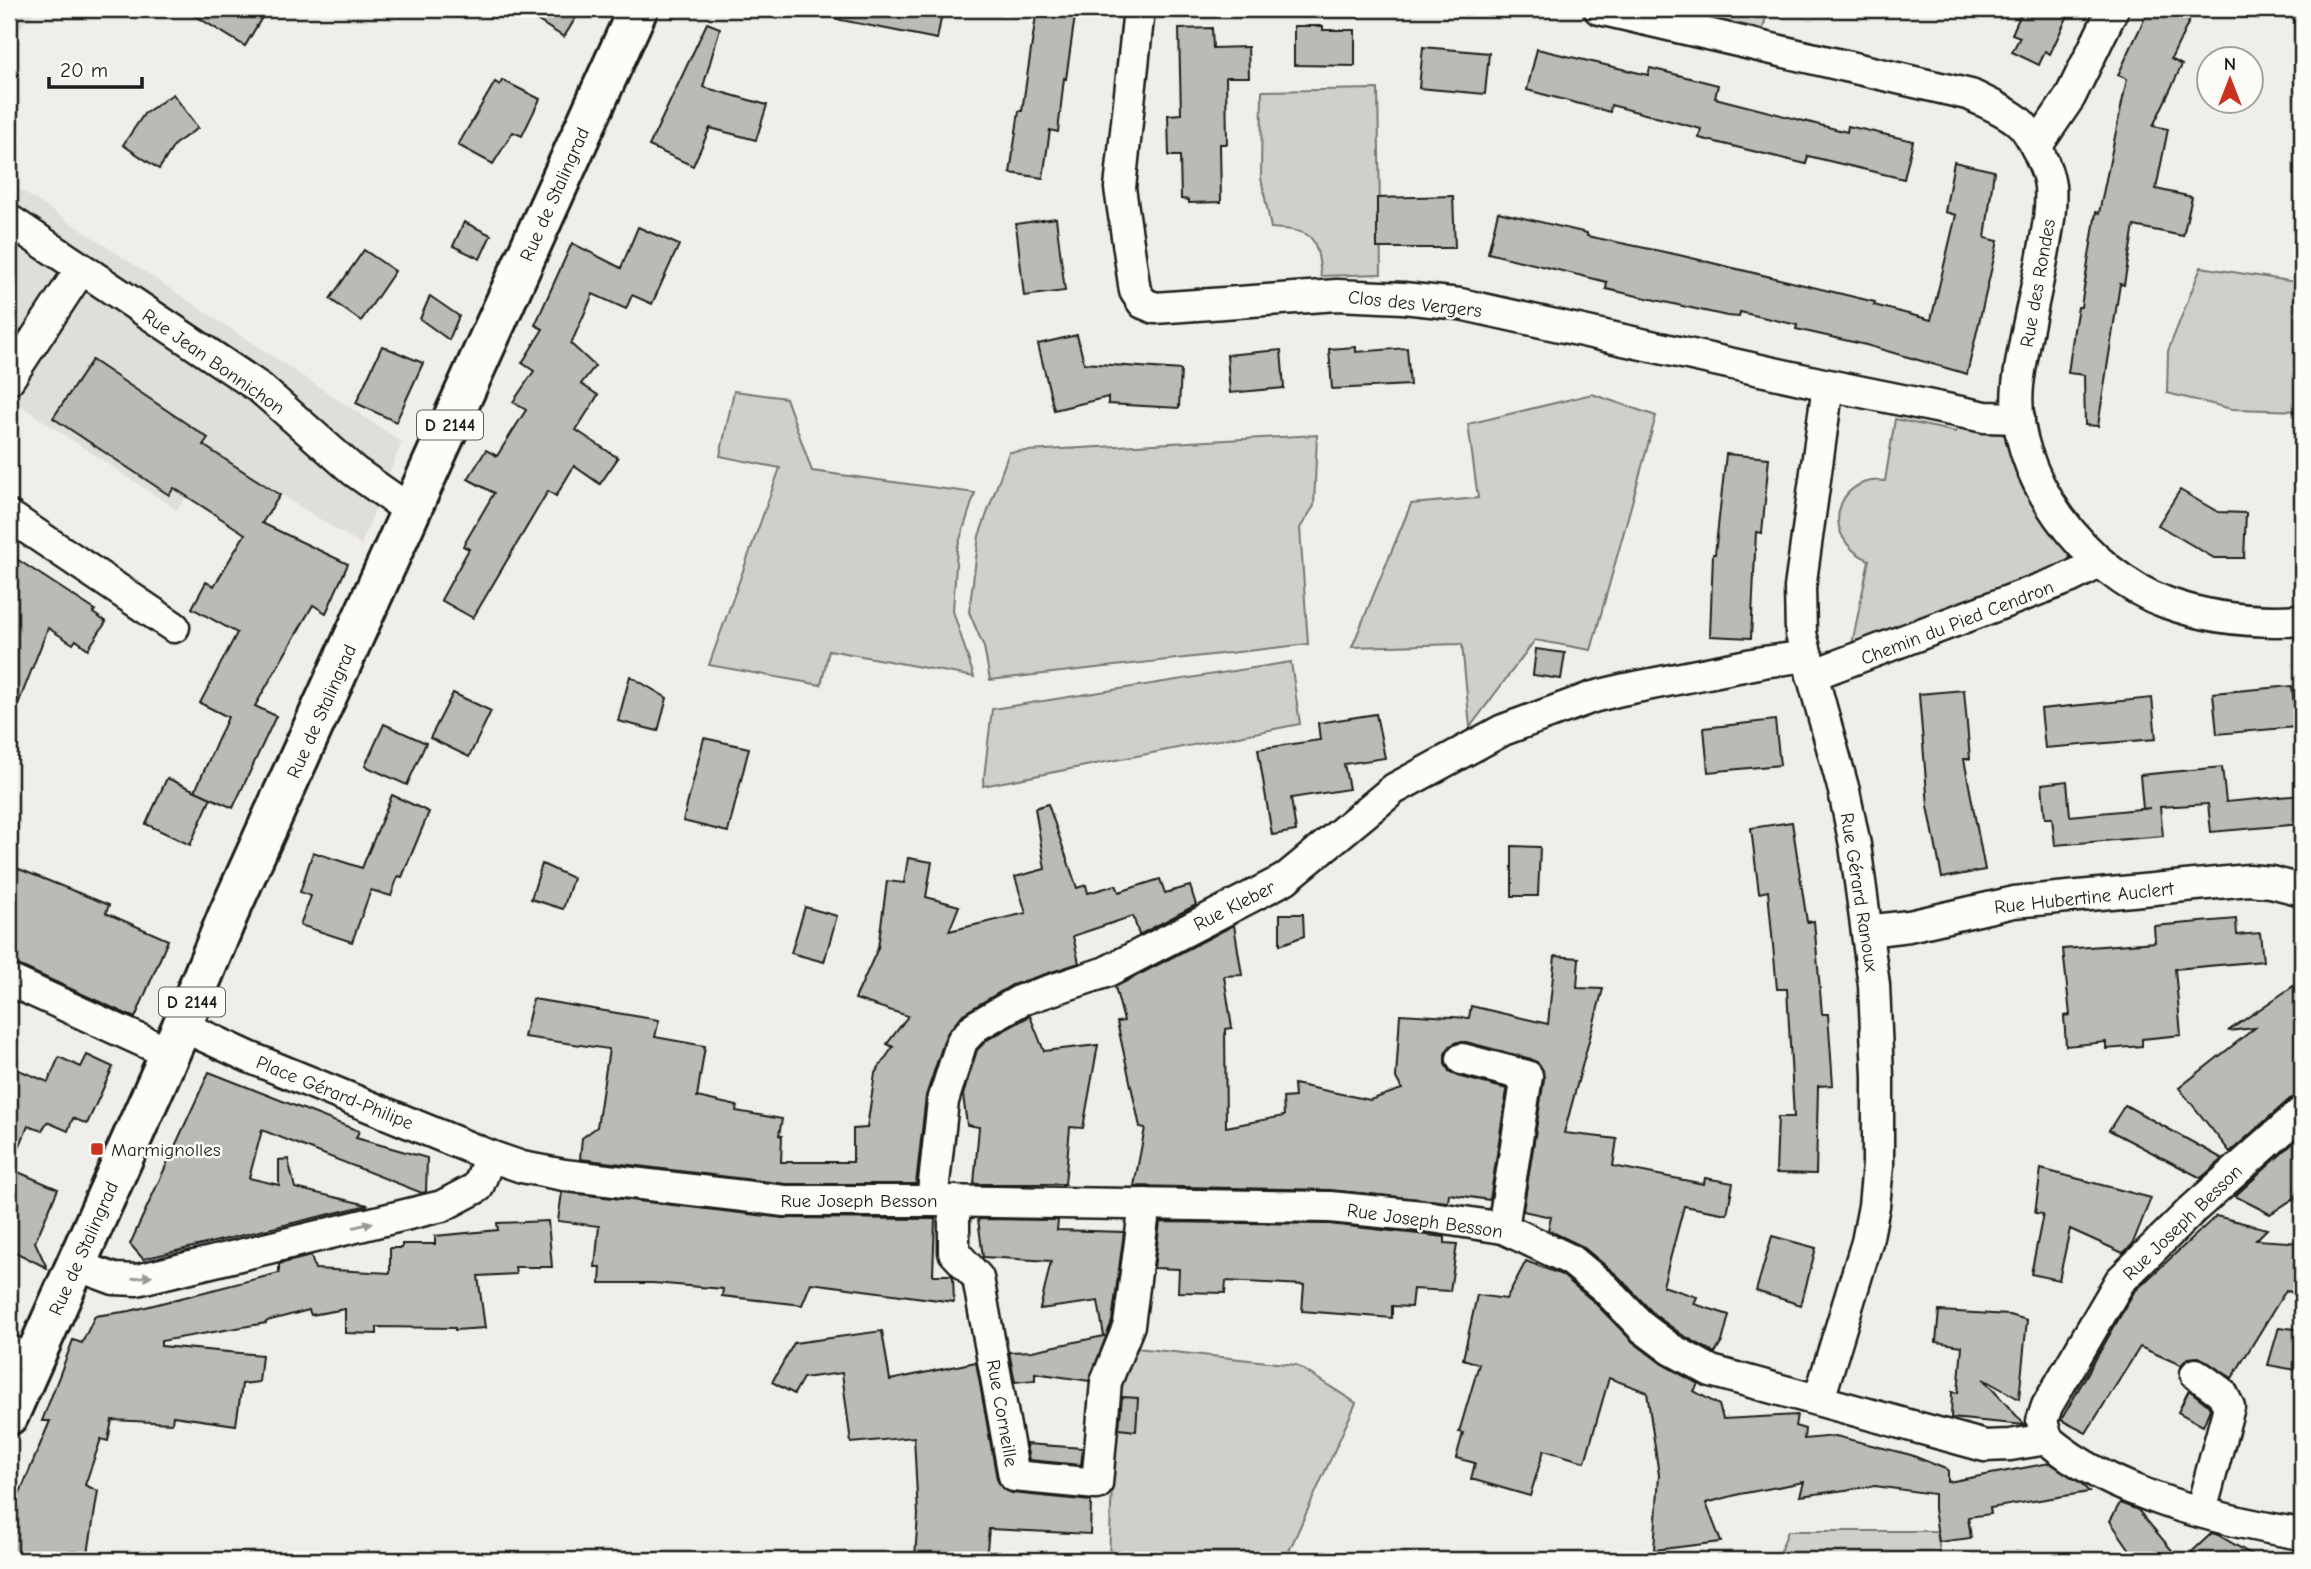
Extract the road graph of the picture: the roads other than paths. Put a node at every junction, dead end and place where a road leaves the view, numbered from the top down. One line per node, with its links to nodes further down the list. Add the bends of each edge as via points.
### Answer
1 (638, 9): 11 (main road, Rue de Stalingrad / D 2144)
2 (1139, 9): 9 (street, Clos des Vergers, via 1120,188 1135,291 1143,303 1155,308 1337,295 1461,304)
3 (1599, 9): 5 (street, Rue des Rondes, via 1972,95 2019,121)
4 (2113, 9): 5 (street, via 2070,97)
5 (2036, 147): 10 (street, Rue des Rondes, via 2050,185 2050,220 2018,386)
6 (9, 220): 7 (street, Rue Jean Bonnichon)
7 (81, 269): 8 (street); 11 (street, Rue Jean Bonnichon, via 260,388 354,471)
8 (9, 379)
9 (1828, 385): 10 (street, Clos des Vergers, via 1985,417); 16 (street, Rue Gérard Ranoux, via 1800,588 1799,618)
10 (2019, 418): 13 (street, Rue des Rondes, via 2045,494 2067,528)
11 (411, 511): 21 (main road, Rue de Stalingrad / D 2144)
12 (9, 516): 15 (street)
13 (2099, 563): 14 (street, Rue des Rondes, via 2164,603 2204,615 2245,621); 16 (street, Chemin du Pied Cendron, via 2005,603)
14 (2302, 620)
15 (174, 627)
16 (1810, 666): 17 (street, Chemin du Pied Cendron); 19 (street, Rue Gérard Ranoux, via 1844,791)
17 (1643, 685): 25 (street, Rue Kleber, via 1593,697 1503,730 1394,789 1285,879 1106,972 1021,1000 976,1026 962,1041 943,1101)
18 (2302, 890): 19 (street, Rue Hubertine Auclert, via 2249,880 2055,897)
19 (1867, 931): 31 (street, Rue Gérard Ranoux, via 1878,1076 1874,1206)
20 (9, 980): 21 (street, Place Gérard-Philipe)
21 (176, 1039): 24 (street, Place Gérard-Philipe, via 249,1056); 28 (main road, Rue de Stalingrad / D 2144)
22 (1462, 1059): 27 (street, via 1527,1076)
23 (2302, 1112): 33 (street, Rue Joseph Besson, via 2120,1281 2047,1406 2042,1421)
24 (490, 1156): 25 (street, Rue Joseph Besson, via 564,1175 785,1201); 28 (street, one-way to 24, via 114,1279 136,1280 442,1206 478,1186)
25 (943, 1201): 26 (street, Rue Joseph Besson); 26 (street, Rue Corneille, via 954,1252 978,1278 1014,1476 1097,1485 1107,1382 1129,1325)
26 (1145, 1205): 27 (street, Rue Joseph Besson, via 1330,1207)
27 (1503, 1228): 31 (street, Rue Joseph Besson, via 1571,1260 1643,1328 1711,1371)
28 (76, 1265): 29 (main road, Rue de Stalingrad / D 2144)
29 (21, 1355): 32 (main road, Rue de Stalingrad / D 2144)
30 (2196, 1374): 34 (street, via 2222,1393 2229,1407)
31 (1819, 1399): 33 (street, Rue Joseph Besson, via 1985,1446)
32 (9, 1415)
33 (2047, 1439): 34 (street, via 2063,1453 2133,1491)
34 (2201, 1511): 35 (street)
35 (2302, 1534)

